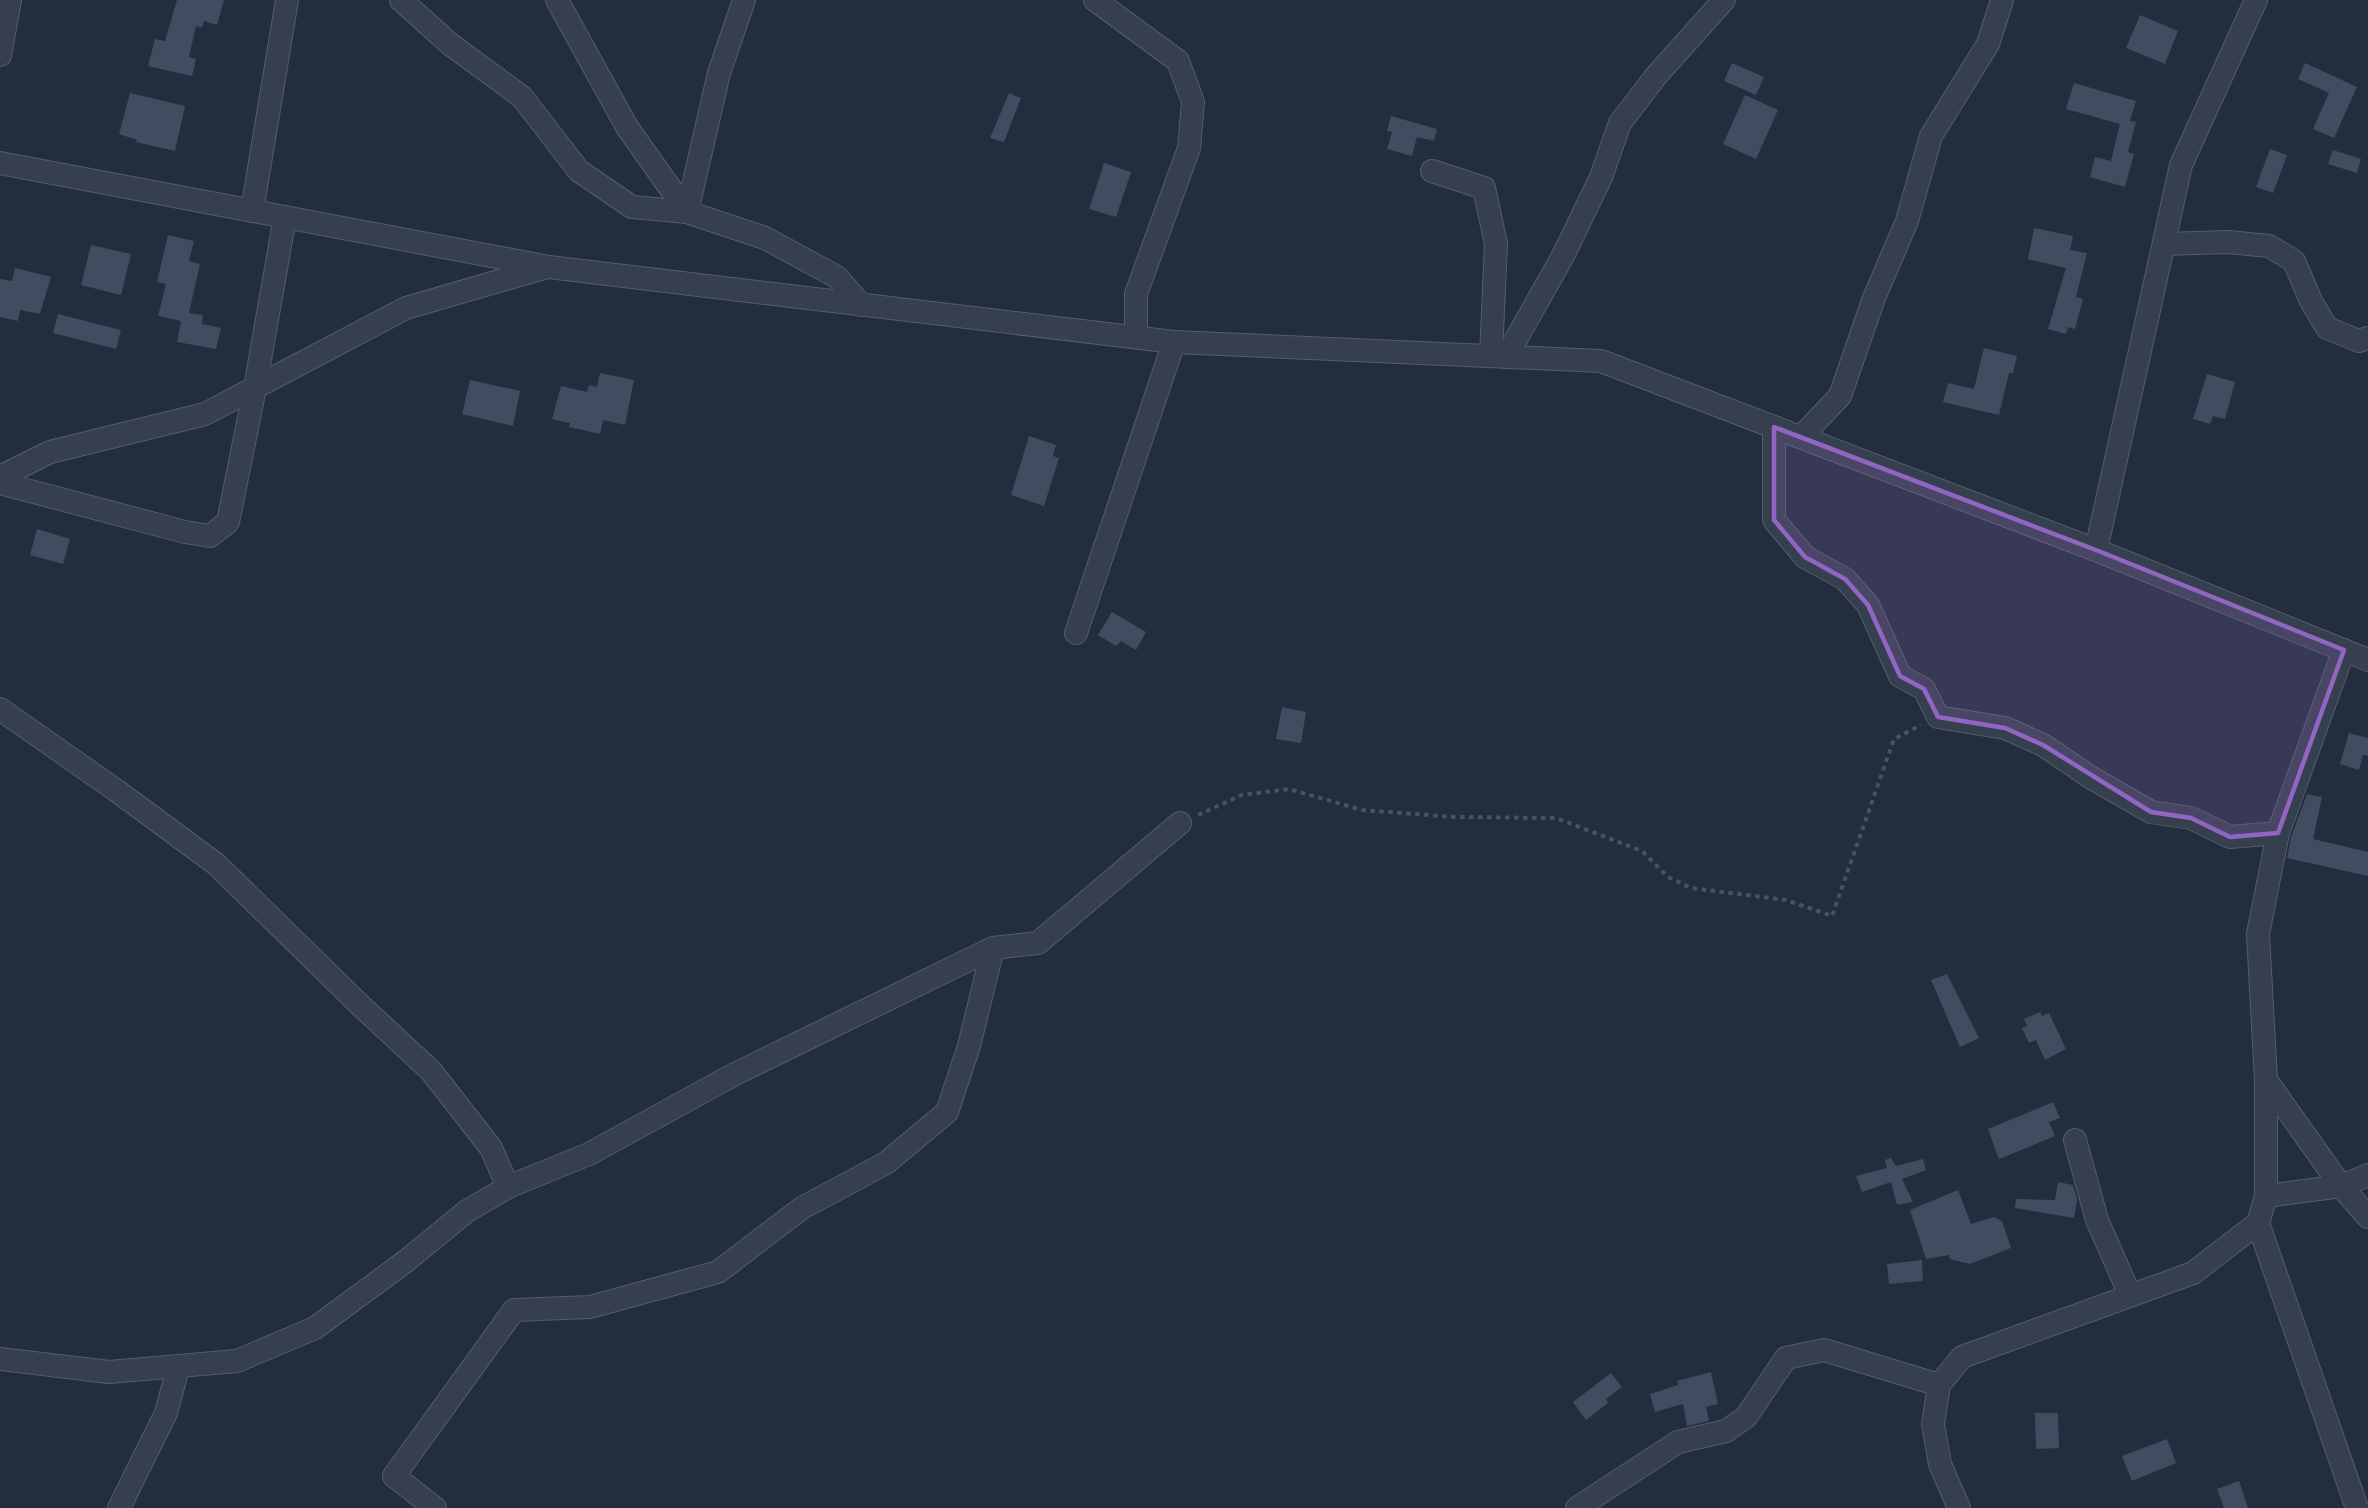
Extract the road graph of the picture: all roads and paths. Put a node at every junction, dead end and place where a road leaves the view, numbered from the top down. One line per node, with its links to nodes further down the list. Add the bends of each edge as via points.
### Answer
1 (10, 0): 10 (street)
2 (287, 0): 13 (street)
3 (401, 0): 14 (street, via 450,44 522,97 579,171 632,207)
4 (557, 0): 14 (street, via 627,127)
5 (744, 0): 14 (street, via 719,73)
6 (1095, 0): 19 (street, via 1178,61 1193,102 1189,148 1136,294)
7 (1724, 0): 22 (street, via 1620,123 1601,177 1564,254)
8 (2002, 0): 25 (street, via 1988,44 1930,136 1907,221 1874,298 1840,396)
9 (2256, 0): 16 (street, via 2181,165)
10 (0, 55)
11 (0, 163): 13 (street)
12 (1432, 171): 22 (street, via 1484,188 1496,244)
13 (252, 211): 15 (street)
14 (687, 212): 18 (street, via 765,238 837,277)
15 (285, 217): 17 (street); 23 (street)
16 (2164, 244): 20 (street, via 2228,242 2268,246 2294,261 2326,328 2359,341); 28 (street)
17 (549, 267): 18 (street); 23 (street, via 406,308)
18 (861, 305): 19 (street)
19 (1136, 336): 21 (street)
20 (2368, 338)
21 (1174, 342): 22 (street); 29 (street)
22 (1499, 356): 24 (street, via 1600,361)
23 (255, 388): 26 (street, via 205,414 50,452); 27 (street, via 228,522 210,536)
24 (1774, 427): 25 (street); 33 (street, via 1774,519 1805,557 1845,579 1868,605 1900,676 1924,689)
25 (1801, 437): 28 (street)
26 (0, 477)
27 (0, 483)
28 (2096, 550): 30 (street)
29 (1076, 633)
30 (2344, 650): 31 (street); 35 (street)
31 (2368, 660)
32 (0, 709): 41 (street, via 216,864 431,1071 491,1148)
33 (1938, 717): 34 (path, via 1894,739 1832,916 1786,900 1691,888 1668,877 1642,851 1556,818 1454,817 1362,810 1288,789 1242,795); 35 (street, via 2005,728 2043,745 2151,812 2192,818 2230,837)
34 (1180, 823): 36 (street, via 1038,943)
35 (2278, 833): 37 (street, via 2258,934)
36 (993, 948): 41 (street, via 733,1075 589,1154); 50 (street, via 969,1046 947,1112 886,1163 802,1208 718,1272 590,1307 514,1310 394,1476)
37 (2266, 1080): 40 (street); 42 (street)
38 (2075, 1140): 45 (street, via 2097,1220)
39 (2368, 1175): 40 (street)
40 (2341, 1186): 42 (street); 43 (street)
41 (508, 1187): 47 (street, via 467,1210 406,1262 315,1328 237,1361)
42 (2266, 1196): 44 (street)
43 (2368, 1217)
44 (2258, 1222): 45 (street, via 2193,1273); 53 (street)
45 (2130, 1295): 48 (street, via 1962,1357)
46 (0, 1359): 47 (street, via 109,1372)
47 (178, 1368): 49 (street, via 166,1413)
48 (1939, 1385): 51 (street, via 1824,1350 1786,1358 1746,1417 1726,1431 1678,1442); 52 (street, via 1933,1424 1940,1464)
49 (119, 1508)
50 (435, 1508)
51 (1577, 1508)
52 (1959, 1508)
53 (2357, 1508)

